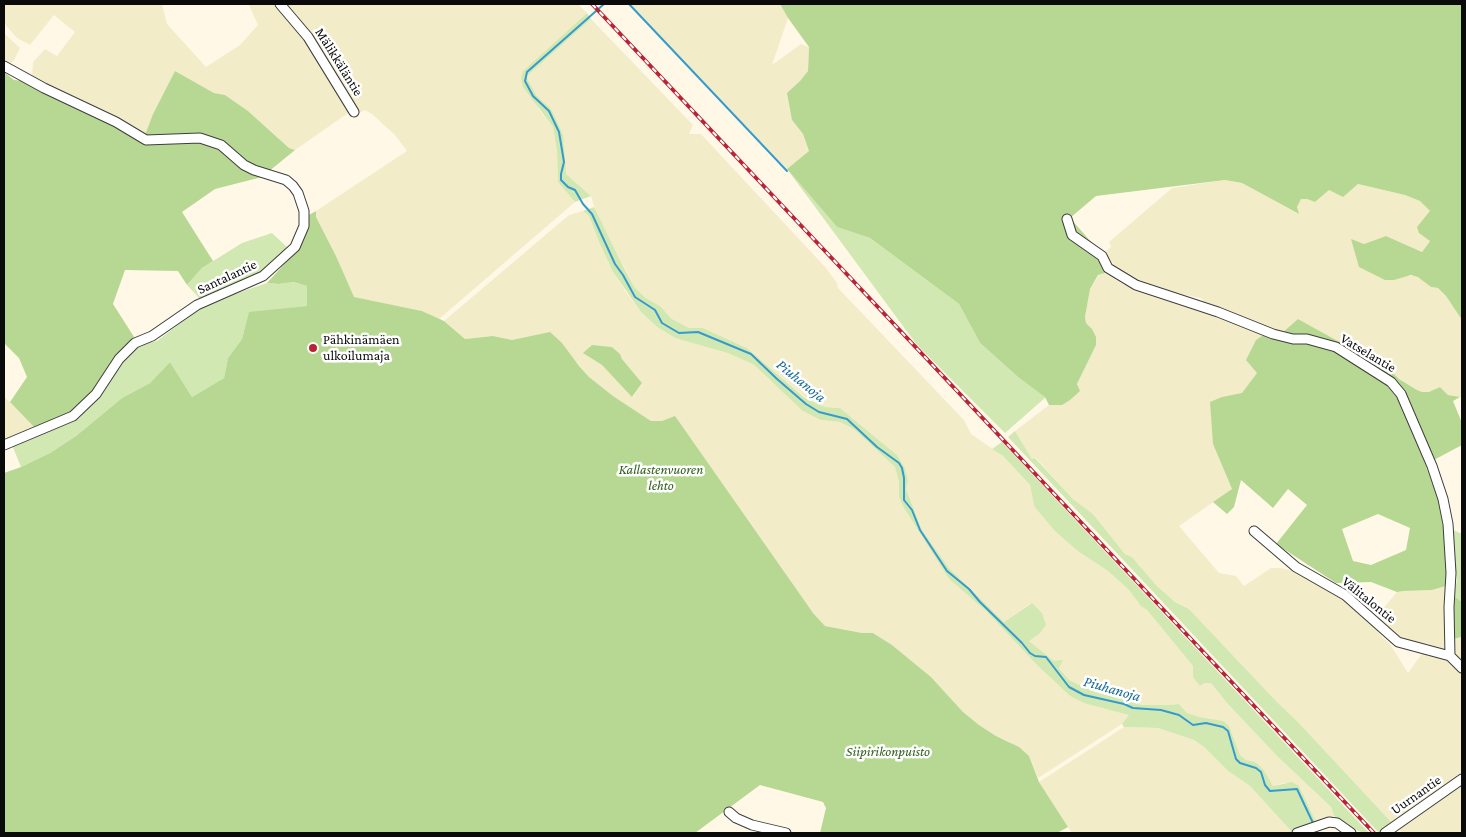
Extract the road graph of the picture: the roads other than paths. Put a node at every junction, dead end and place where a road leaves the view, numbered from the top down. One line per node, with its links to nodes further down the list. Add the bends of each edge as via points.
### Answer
1 (280, 4): 3 (street, Mälikkäläntie, via 308,37)
2 (4, 66): 5 (street, Santalantie, via 146,140 200,138 221,145 244,165 286,180 293,186 304,211 304,226 295,247 263,276 197,306 152,336 135,343 119,359 96,394 73,416)
3 (354, 112)
4 (1067, 219): 7 (street, Vatselantie, via 1072,235 1102,256 1108,268 1136,285 1273,334 1336,347 1391,382 1401,394 1443,499 1451,573)
5 (4, 445)
6 (1254, 531): 7 (street, Välitalontie, via 1296,567 1345,595 1398,642)
7 (1450, 656): 8 (street)
8 (1462, 668)
9 (1462, 779): 14 (street, Uurnantie)
10 (729, 812): 11 (street, via 752,825)
11 (786, 833)
12 (1297, 833): 13 (street, via 1329,822 1337,823)
13 (1351, 833)
14 (1385, 833)

